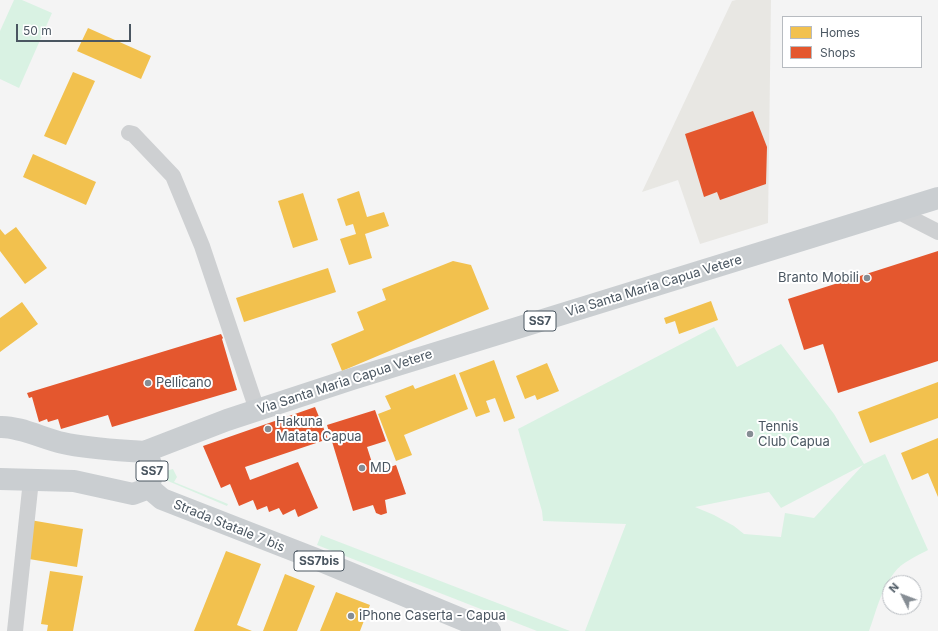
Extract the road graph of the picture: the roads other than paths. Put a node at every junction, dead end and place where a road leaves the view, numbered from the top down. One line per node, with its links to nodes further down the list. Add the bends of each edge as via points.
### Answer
1 (129, 133): 5 (street, via 134,134 173,176 202,246)
2 (938, 198): 3 (main road, Via Santa Maria Capua Vetere / SS7)
3 (897, 211): 4 (street); 5 (main road, Via Santa Maria Capua Vetere / SS7)
4 (938, 232)
5 (258, 410): 7 (main road, Via Santa Maria Capua Vetere / SS7)
6 (0, 427): 7 (main road, SS7, via 64,444)
7 (144, 452): 10 (main road, SS7, via 152,463)
8 (0, 479): 9 (main road, SS7)
9 (31, 480): 10 (main road, SS7, via 74,481 133,494); 11 (street)
10 (149, 488): 12 (main road, Strada Statale 7 bis / SS7bis, via 162,499)
11 (15, 631)
12 (490, 631)

